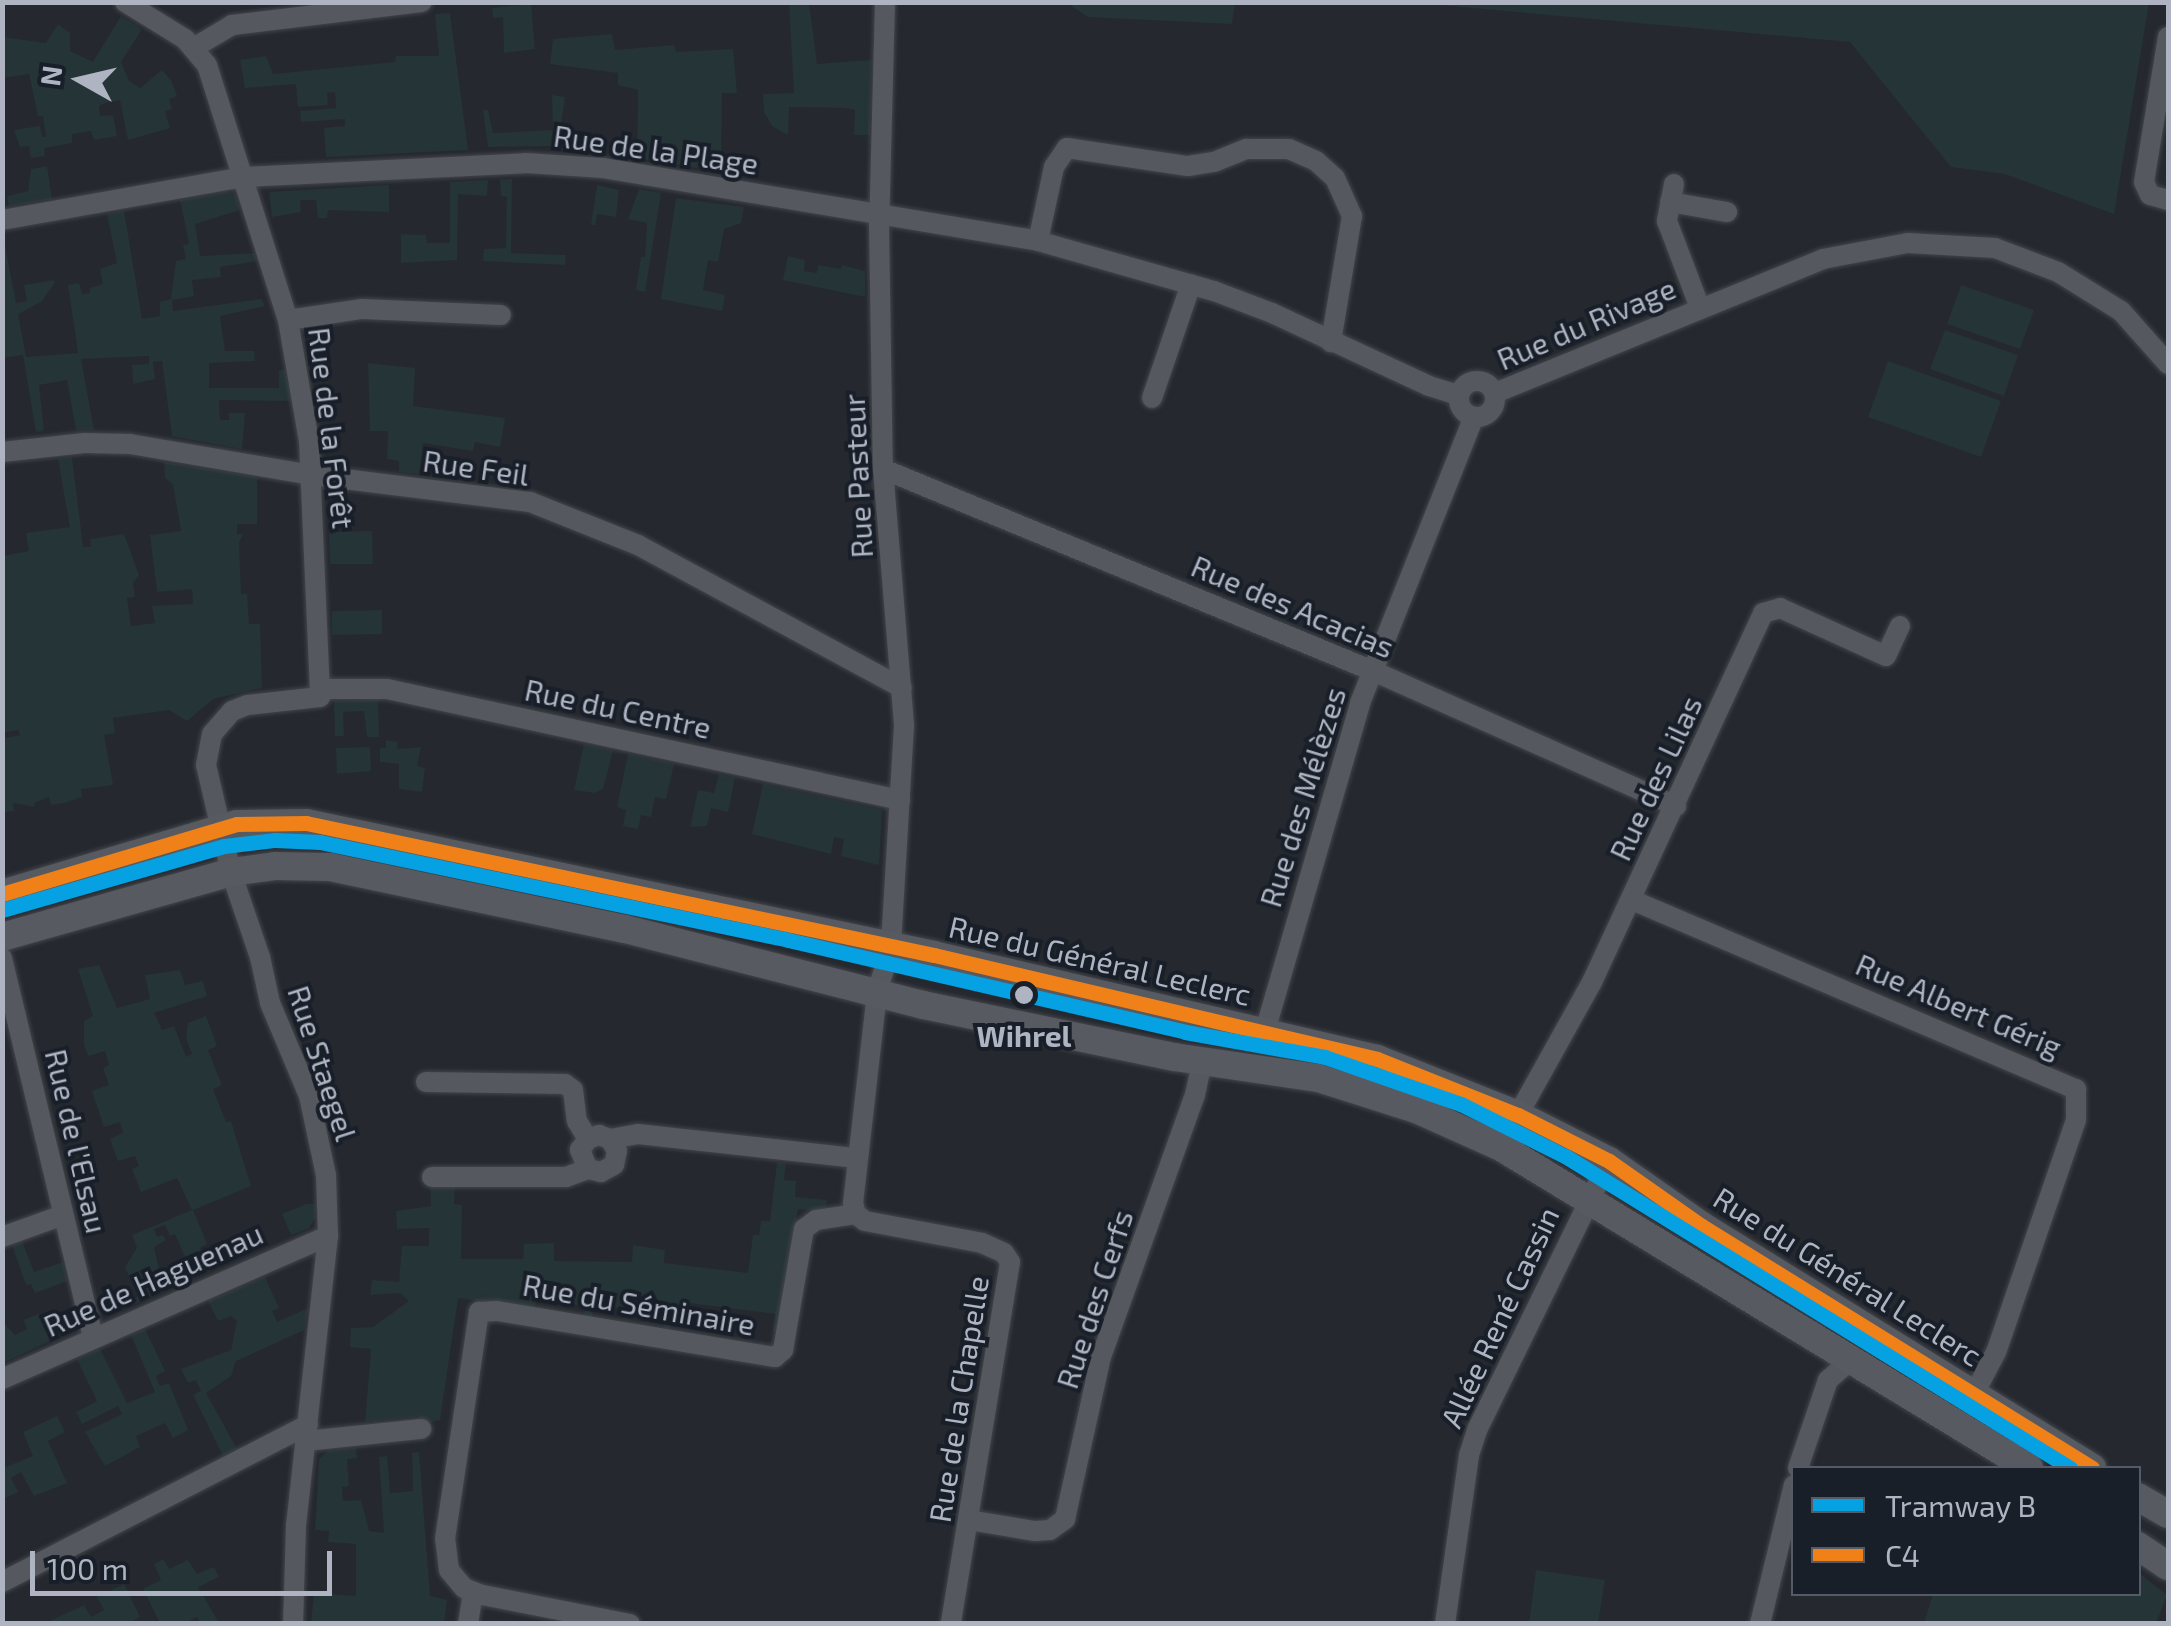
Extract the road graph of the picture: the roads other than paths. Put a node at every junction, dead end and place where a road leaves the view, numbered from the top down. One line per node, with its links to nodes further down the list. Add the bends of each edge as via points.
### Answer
1 (125, 2): 5 (street)
2 (422, 2): 5 (street, via 232,25)
3 (884, 2): 9 (street, Rue Pasteur)
4 (2168, 37): 7 (street, via 2144,175 2146,192)
5 (195, 47): 6 (street, Rue de la Forêt)
6 (244, 177): 9 (street, Rue de la Plage, via 573,164); 10 (street, Rue de la Plage); 15 (street, Rue de la Forêt)
7 (2168, 200)
8 (1726, 212): 13 (street, Rue du Rivage, via 1672,193 1667,221)
9 (879, 214): 11 (street); 23 (street, Rue Pasteur)
10 (2, 220)
11 (1038, 241): 12 (street); 16 (street, via 1054,167 1067,148 1188,166 1247,149 1289,149 1335,178 1352,216)
12 (1191, 284): 16 (street, via 1272,312); 20 (street)
13 (1700, 308): 17 (street, Rue du Rivage, via 1824,259 1865,250 1908,243 1995,248 2092,290 2131,320); 18 (street, Rue du Rivage)
14 (501, 315): 15 (street, via 362,309)
15 (288, 320): 24 (street, Rue de la Forêt)
16 (1331, 342): 19 (street)
17 (2168, 364)
18 (1495, 394): 19 (street, via 1476,380); 21 (street, via 1491,411)
19 (1459, 395): 21 (street, via 1462,410)
20 (1152, 398)
21 (1474, 417): 26 (street, Rue des Mélèzes)
22 (2, 452): 24 (street, Rue Feil, via 130,444)
23 (883, 468): 26 (street, Rue des Acacias); 27 (street, Rue Pasteur)
24 (312, 474): 27 (street, Rue Feil, via 530,502 638,545); 28 (street, Rue de la Forêt)
25 (1900, 626): 30 (street, Rue des Lilas, via 1886,656 1780,608 1763,613)
26 (1372, 671): 30 (street, Rue des Acacias); 39 (street, Rue des Mélèzes)
27 (902, 688): 29 (street, Rue Pasteur)
28 (322, 689): 29 (street, Rue du Centre, via 388,689); 31 (street, via 317,700 248,704 220,721 206,764)
29 (900, 800): 36 (street, Rue Pasteur)
30 (1676, 806): 34 (street, Rue des Lilas)
31 (219, 828): 32 (street, Rue Staegel); 33 (main road, Rue du Général Leclerc); 36 (main road, Rue du Général Leclerc, via 306,823)
32 (231, 872): 35 (main road); 38 (main road, via 294,865 361,872 661,937); 52 (street, Rue Staegel, via 270,1003 316,1121)
33 (2, 894)
34 (1632, 900): 42 (street, Rue des Lilas); 57 (street, Rue Albert Gérig, via 2076,1089 2079,1102 1996,1352)
35 (2, 937)
36 (891, 946): 38 (street); 39 (main road, Rue du Général Leclerc)
37 (2, 958): 51 (street, Rue de l'Elsau)
38 (877, 993): 40 (main road); 45 (street)
39 (1265, 1031): 42 (main road, Rue du Général Leclerc, via 1377,1059)
40 (1202, 1061): 49 (main road, via 1295,1073 1416,1109); 66 (street, Rue des Cerfs, via 1101,1357 1064,1519 1036,1531)
41 (426, 1082): 43 (street, via 565,1084 574,1090 576,1121)
42 (1518, 1115): 46 (main road, Rue du Général Leclerc)
43 (588, 1138): 44 (street); 47 (street, via 580,1150)
44 (610, 1139): 45 (street, via 638,1134); 47 (street, via 617,1151 614,1164 601,1172)
45 (857, 1158): 50 (street)
46 (1609, 1161): 49 (street, Allée René Cassin); 57 (main road, Rue du Général Leclerc, via 1702,1226)
47 (588, 1168): 48 (street, via 566,1178)
48 (432, 1177)
49 (1588, 1197): 55 (main road); 75 (street, Allée René Cassin, via 1469,1455)
50 (856, 1214): 66 (street, Rue de la Chapelle, via 882,1226 982,1243 1008,1256 1010,1280); 70 (street, Rue du Séminaire, via 816,1220 804,1229 783,1350 775,1357 479,1312 444,1547 453,1578)
51 (63, 1216): 53 (street); 54 (street, Rue de l'Elsau)
52 (328, 1236): 54 (street, Rue de Haguenau); 59 (street, Rue Staegel)
53 (2, 1237)
54 (93, 1338): 56 (street, Rue de Haguenau)
55 (1852, 1358): 60 (street, via 1828,1380); 61 (main road)
56 (2, 1379)
57 (1976, 1392): 62 (main road, Rue du Général Leclerc)
58 (421, 1429): 59 (street)
59 (307, 1433): 69 (street); 71 (street, Rue Staegel)
60 (1799, 1466)
61 (2025, 1466)
62 (2089, 1466)
63 (1791, 1496): 76 (street)
64 (2141, 1498): 65 (main road)
65 (2168, 1514)
66 (969, 1520): 74 (street, Rue de la Chapelle)
67 (2141, 1548): 68 (main road)
68 (2168, 1566)
69 (2, 1582)
70 (473, 1593): 72 (street); 73 (street)
71 (293, 1624)
72 (468, 1624)
73 (630, 1624)
74 (951, 1624)
75 (1445, 1624)
76 (1760, 1624)

